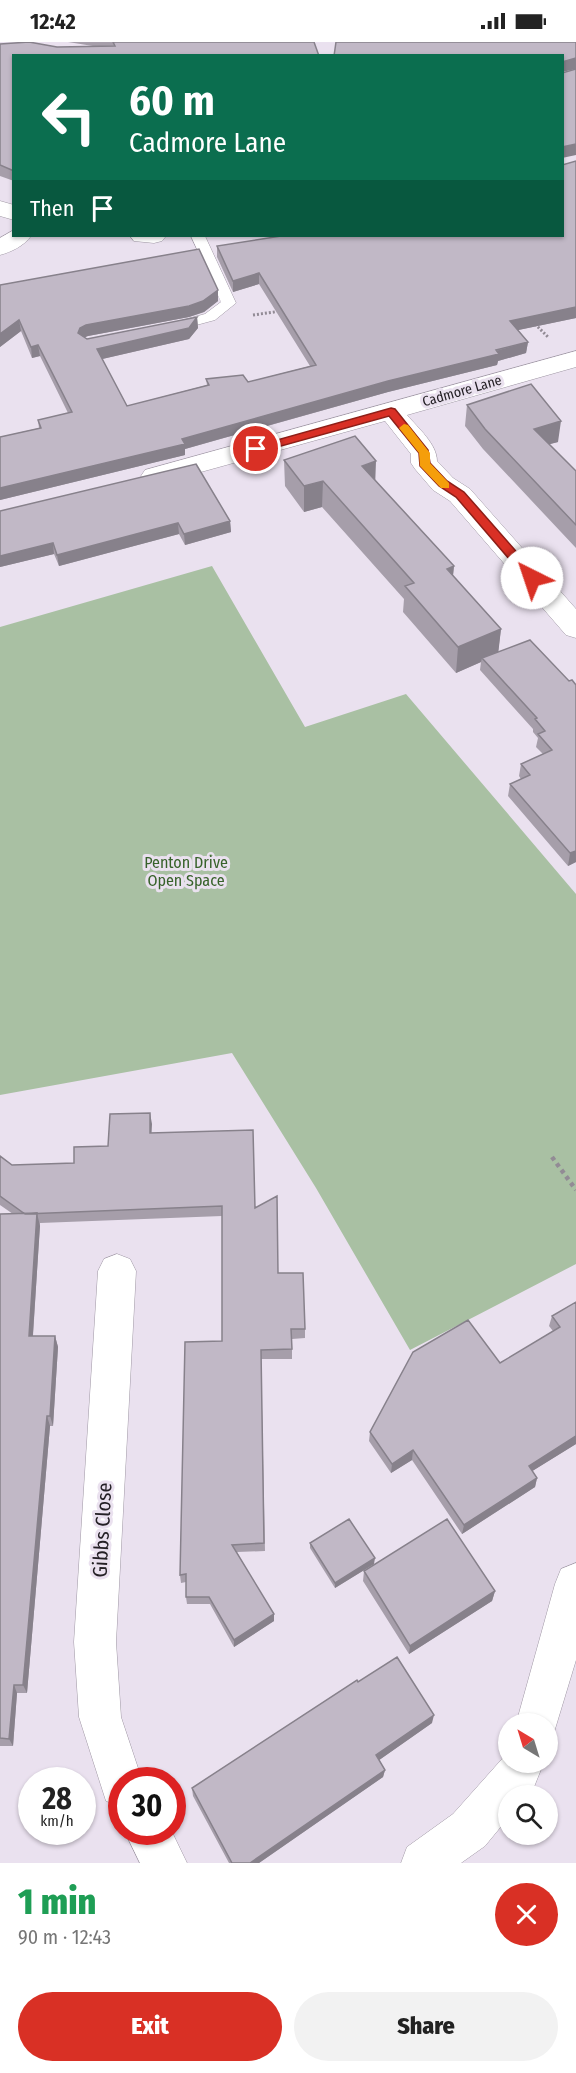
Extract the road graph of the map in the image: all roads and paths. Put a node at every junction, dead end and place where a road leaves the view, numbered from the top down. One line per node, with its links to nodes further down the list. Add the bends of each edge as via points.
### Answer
1 (17, 237): 3 (street)
2 (198, 237): 4 (lane)
3 (0, 248)
4 (229, 303): 5 (path, via 250,315); 7 (lane, via 210,317)
5 (282, 311)
6 (531, 320): 8 (path)
7 (158, 330)
8 (573, 360): 9 (street, Cadmore Lane)
9 (391, 412): 10 (street, Cadmore Lane); 11 (street, via 424,453 424,464 460,495)
10 (126, 482)
11 (576, 628)
12 (552, 1157): 13 (path)
13 (576, 1190)
14 (117, 1271): 17 (street, Gibbs Close, via 96,1642 100,1717)
15 (576, 1584): 16 (street)
16 (540, 1713)
17 (116, 1767)
18 (518, 1773): 21 (street, via 469,1830)
19 (155, 1845): 20 (street)
20 (165, 1863)
21 (423, 1863)

